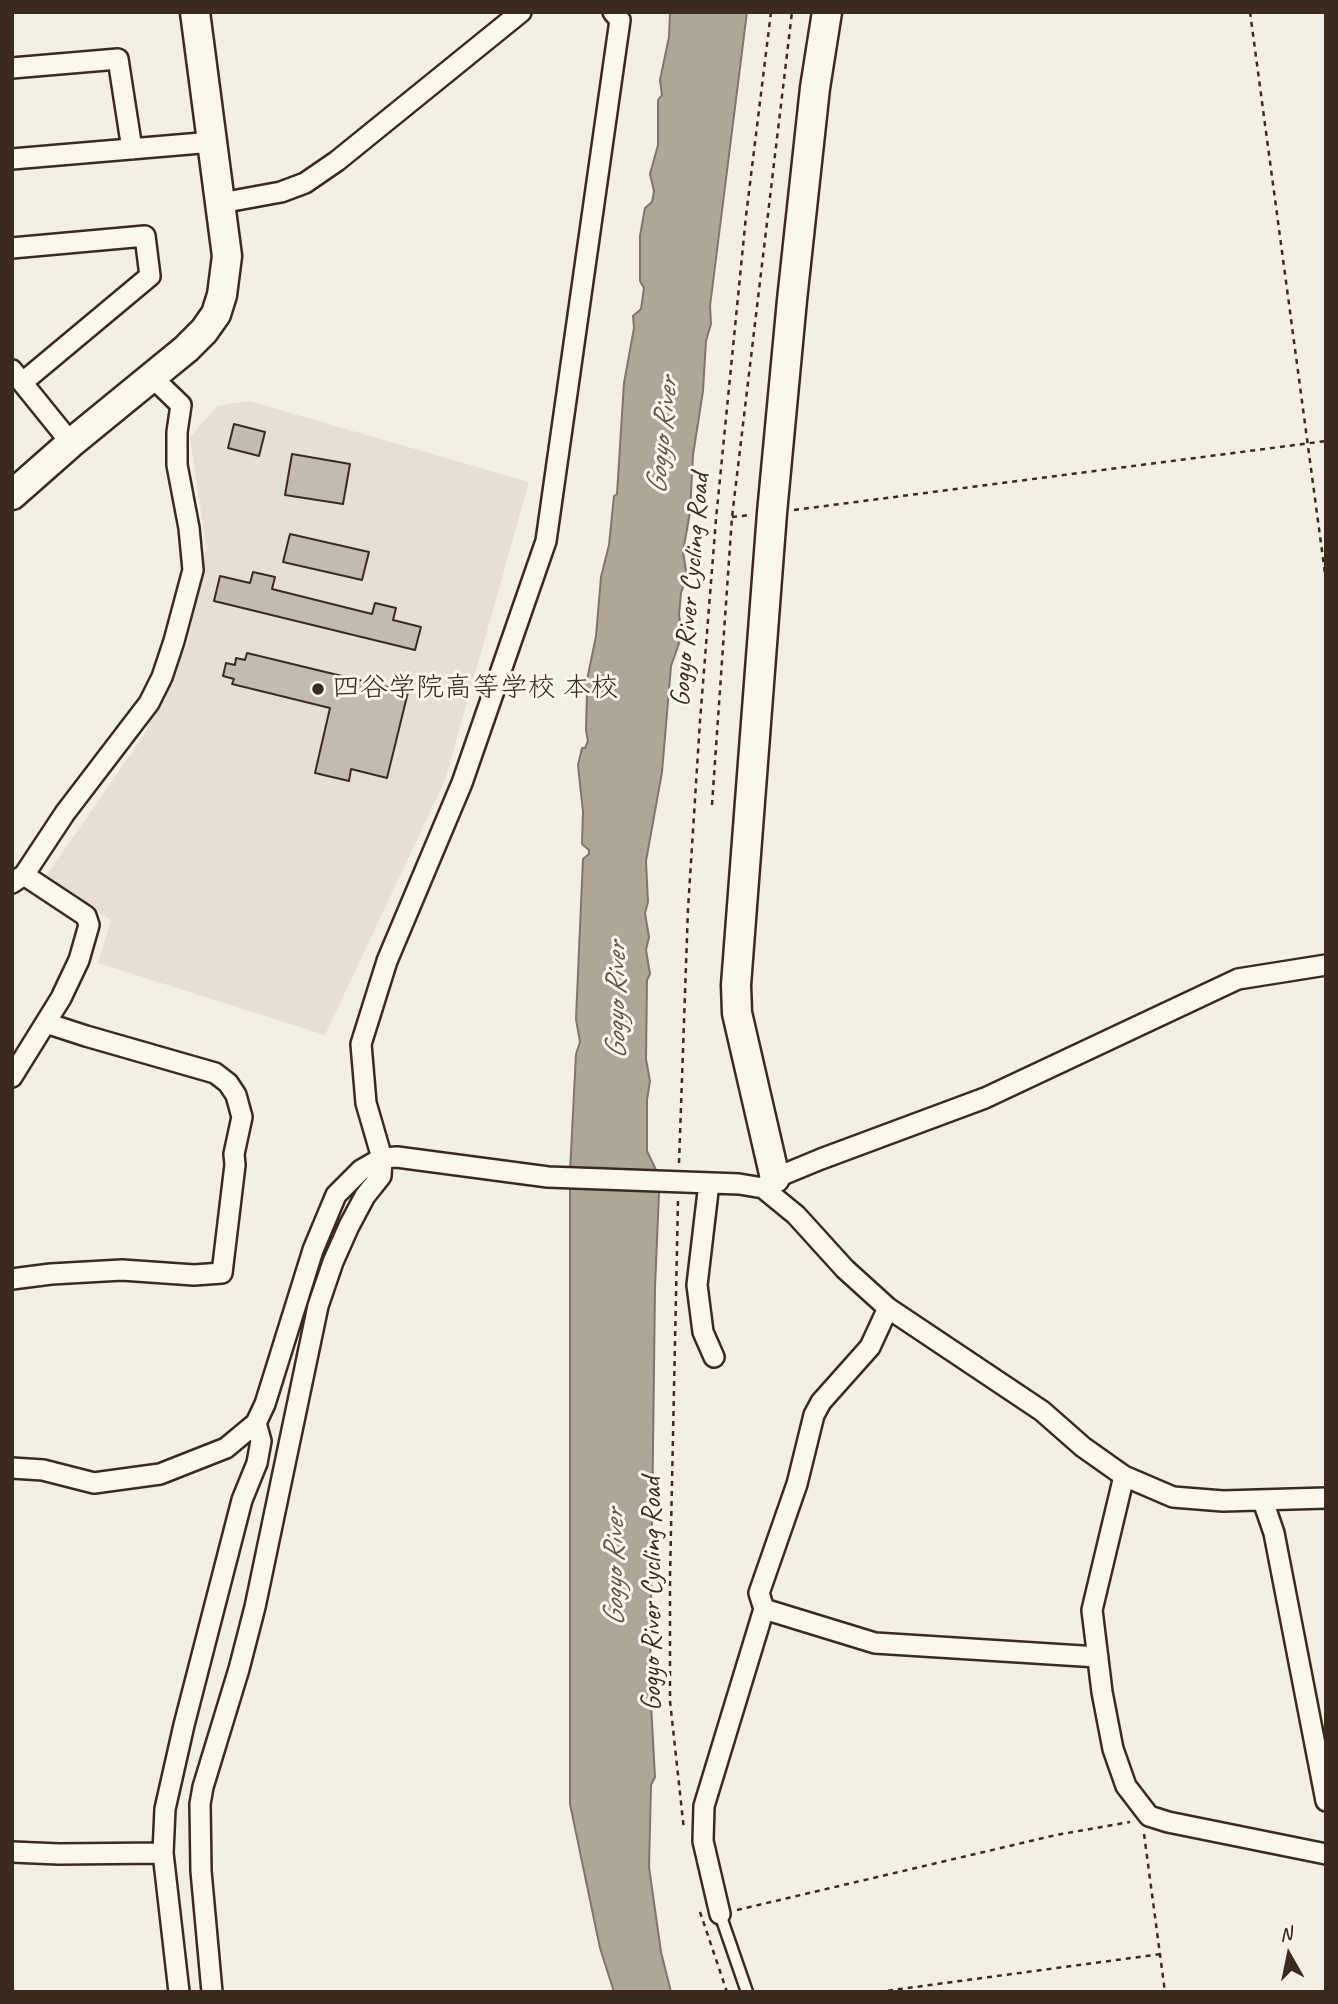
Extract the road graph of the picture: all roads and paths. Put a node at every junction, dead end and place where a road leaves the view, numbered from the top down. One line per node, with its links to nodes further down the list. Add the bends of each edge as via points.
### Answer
1 (195, 12): 9 (street)
2 (521, 12): 12 (street, via 305,183)
3 (613, 12): 27 (street, via 620,20 546,541 462,783 387,961 360,1044 366,1103)
4 (771, 12): 28 (path, Gogyo River Cycling Road, via 742,257 699,721)
5 (792, 12): 22 (path, via 732,517)
6 (827, 12): 20 (street, via 815,88)
7 (1251, 12): 18 (path)
8 (12, 68): 10 (street, via 118,59)
9 (213, 142): 10 (street); 12 (street)
10 (132, 149): 11 (street)
11 (12, 159)
12 (220, 203): 15 (street, via 227,257 216,314 186,349)
13 (12, 248): 14 (street, via 145,236 150,276)
14 (17, 376): 17 (street)
15 (152, 377): 17 (street); 23 (street, via 181,405 177,465 193,570 162,677 149,703)
16 (1326, 442): 18 (path)
17 (71, 443): 19 (street)
18 (1307, 444): 20 (path); 21 (path)
19 (12, 495)
20 (772, 513): 30 (street, via 736,985 737,1013)
21 (1326, 580)
22 (712, 805)
23 (18, 879): 25 (street, via 89,919 79,960)
24 (1326, 965): 30 (street, via 1238,979 985,1098)
25 (46, 1023): 26 (street); 32 (street, via 215,1073 228,1083 242,1117 222,1273 122,1270)
26 (12, 1077)
27 (382, 1158): 28 (street, via 548,1178); 35 (street, via 360,1170 336,1195); 52 (street, via 381,1176 349,1226 318,1306 255,1607 203,1787 200,1849)
28 (675, 1173): 29 (street)
29 (709, 1183): 30 (street); 34 (street, via 697,1284 703,1332)
30 (769, 1183): 33 (street, via 845,1269)
31 (678, 1201): 44 (path, Gogyo River Cycling Road, via 670,1701)
32 (12, 1279)
33 (888, 1308): 37 (street, via 1042,1411); 40 (street, via 870,1348 814,1415 797,1484 758,1593)
34 (714, 1357)
35 (256, 1423): 36 (street, via 226,1448 160,1474 94,1483 43,1470); 46 (street, via 261,1441 257,1462 242,1500 184,1725 165,1810)
36 (12, 1468)
37 (1124, 1476): 39 (street, via 1172,1497); 41 (street, via 1092,1610)
38 (1326, 1498): 39 (street)
39 (1263, 1501): 42 (street, via 1274,1533)
40 (764, 1609): 41 (street, via 875,1643); 49 (street, via 704,1806 704,1841)
41 (1098, 1657): 43 (street, via 1119,1770)
42 (1326, 1801)
43 (1146, 1818): 47 (street); 49 (path); 50 (path)
44 (686, 1836)
45 (12, 1852): 46 (street)
46 (163, 1853): 51 (street)
47 (1326, 1854)
48 (698, 1903): 53 (path)
49 (720, 1914): 54 (lane)
50 (1161, 1954): 55 (path); 56 (path)
51 (183, 1990)
52 (212, 1992)
53 (727, 1992)
54 (747, 1992)
55 (878, 1992)
56 (1165, 1992)

